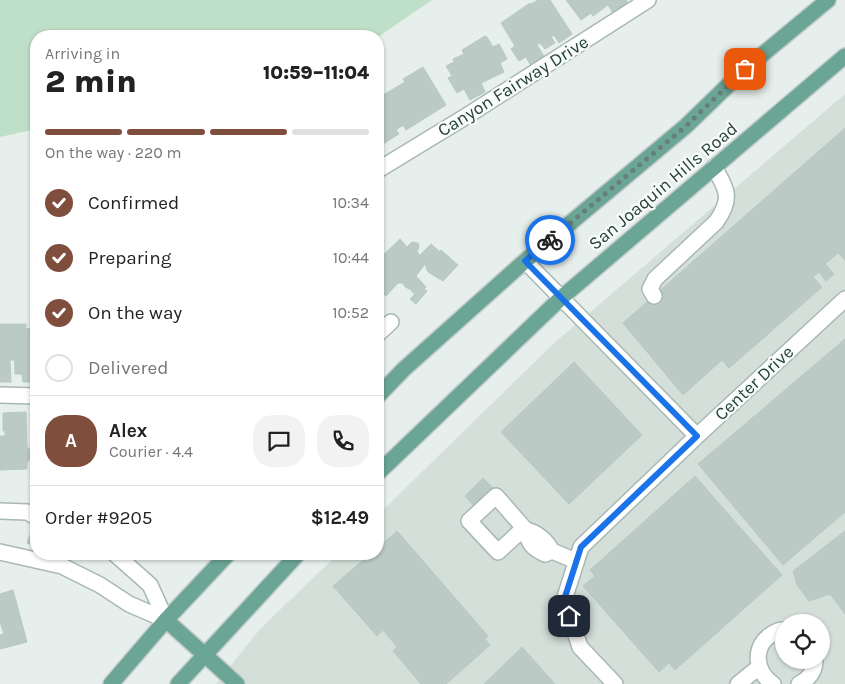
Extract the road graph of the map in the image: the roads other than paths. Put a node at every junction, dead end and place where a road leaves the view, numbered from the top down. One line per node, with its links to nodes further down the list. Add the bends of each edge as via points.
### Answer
1 (648, 0): 4 (street, Canyon Fairway Drive)
2 (828, 0): 6 (main road, San Joaquin Hills Road, via 745,69 686,126)
3 (845, 56): 5 (main road, San Joaquin Hills Road)
4 (384, 166)
5 (714, 167): 7 (street, via 726,189 724,211 655,279 650,289); 8 (main road, San Joaquin Hills Road)
6 (525, 261): 8 (street); 12 (main road, San Joaquin Hills Road)
7 (654, 296)
8 (561, 298): 15 (street); 16 (main road, San Joaquin Hills Road)
9 (845, 299): 15 (street, Center Drive)
10 (391, 322): 11 (street)
11 (384, 328)
12 (384, 390)
13 (0, 395): 14 (street)
14 (30, 396)
15 (697, 436): 26 (street, Center Drive, via 581,547)
16 (384, 467)
17 (0, 511): 18 (street)
18 (30, 513)
19 (524, 529): 26 (street, via 534,531 552,551)
20 (0, 552): 21 (street)
21 (30, 556)
22 (59, 560): 27 (street, via 129,604)
23 (122, 560): 27 (street, via 150,585)
24 (222, 560): 27 (main road)
25 (292, 560): 29 (main road)
26 (576, 562): 35 (street, Center Drive, via 564,600 580,647)
27 (166, 620): 29 (main road); 32 (main road)
28 (775, 632): 30 (street, via 766,638 758,651)
29 (204, 654): 33 (main road); 34 (main road)
30 (759, 667): 36 (street); 37 (street, via 765,679)
31 (814, 669): 38 (street)
32 (111, 684)
33 (178, 684)
34 (237, 684)
35 (615, 684)
36 (738, 684)
37 (773, 684)
38 (799, 684)

